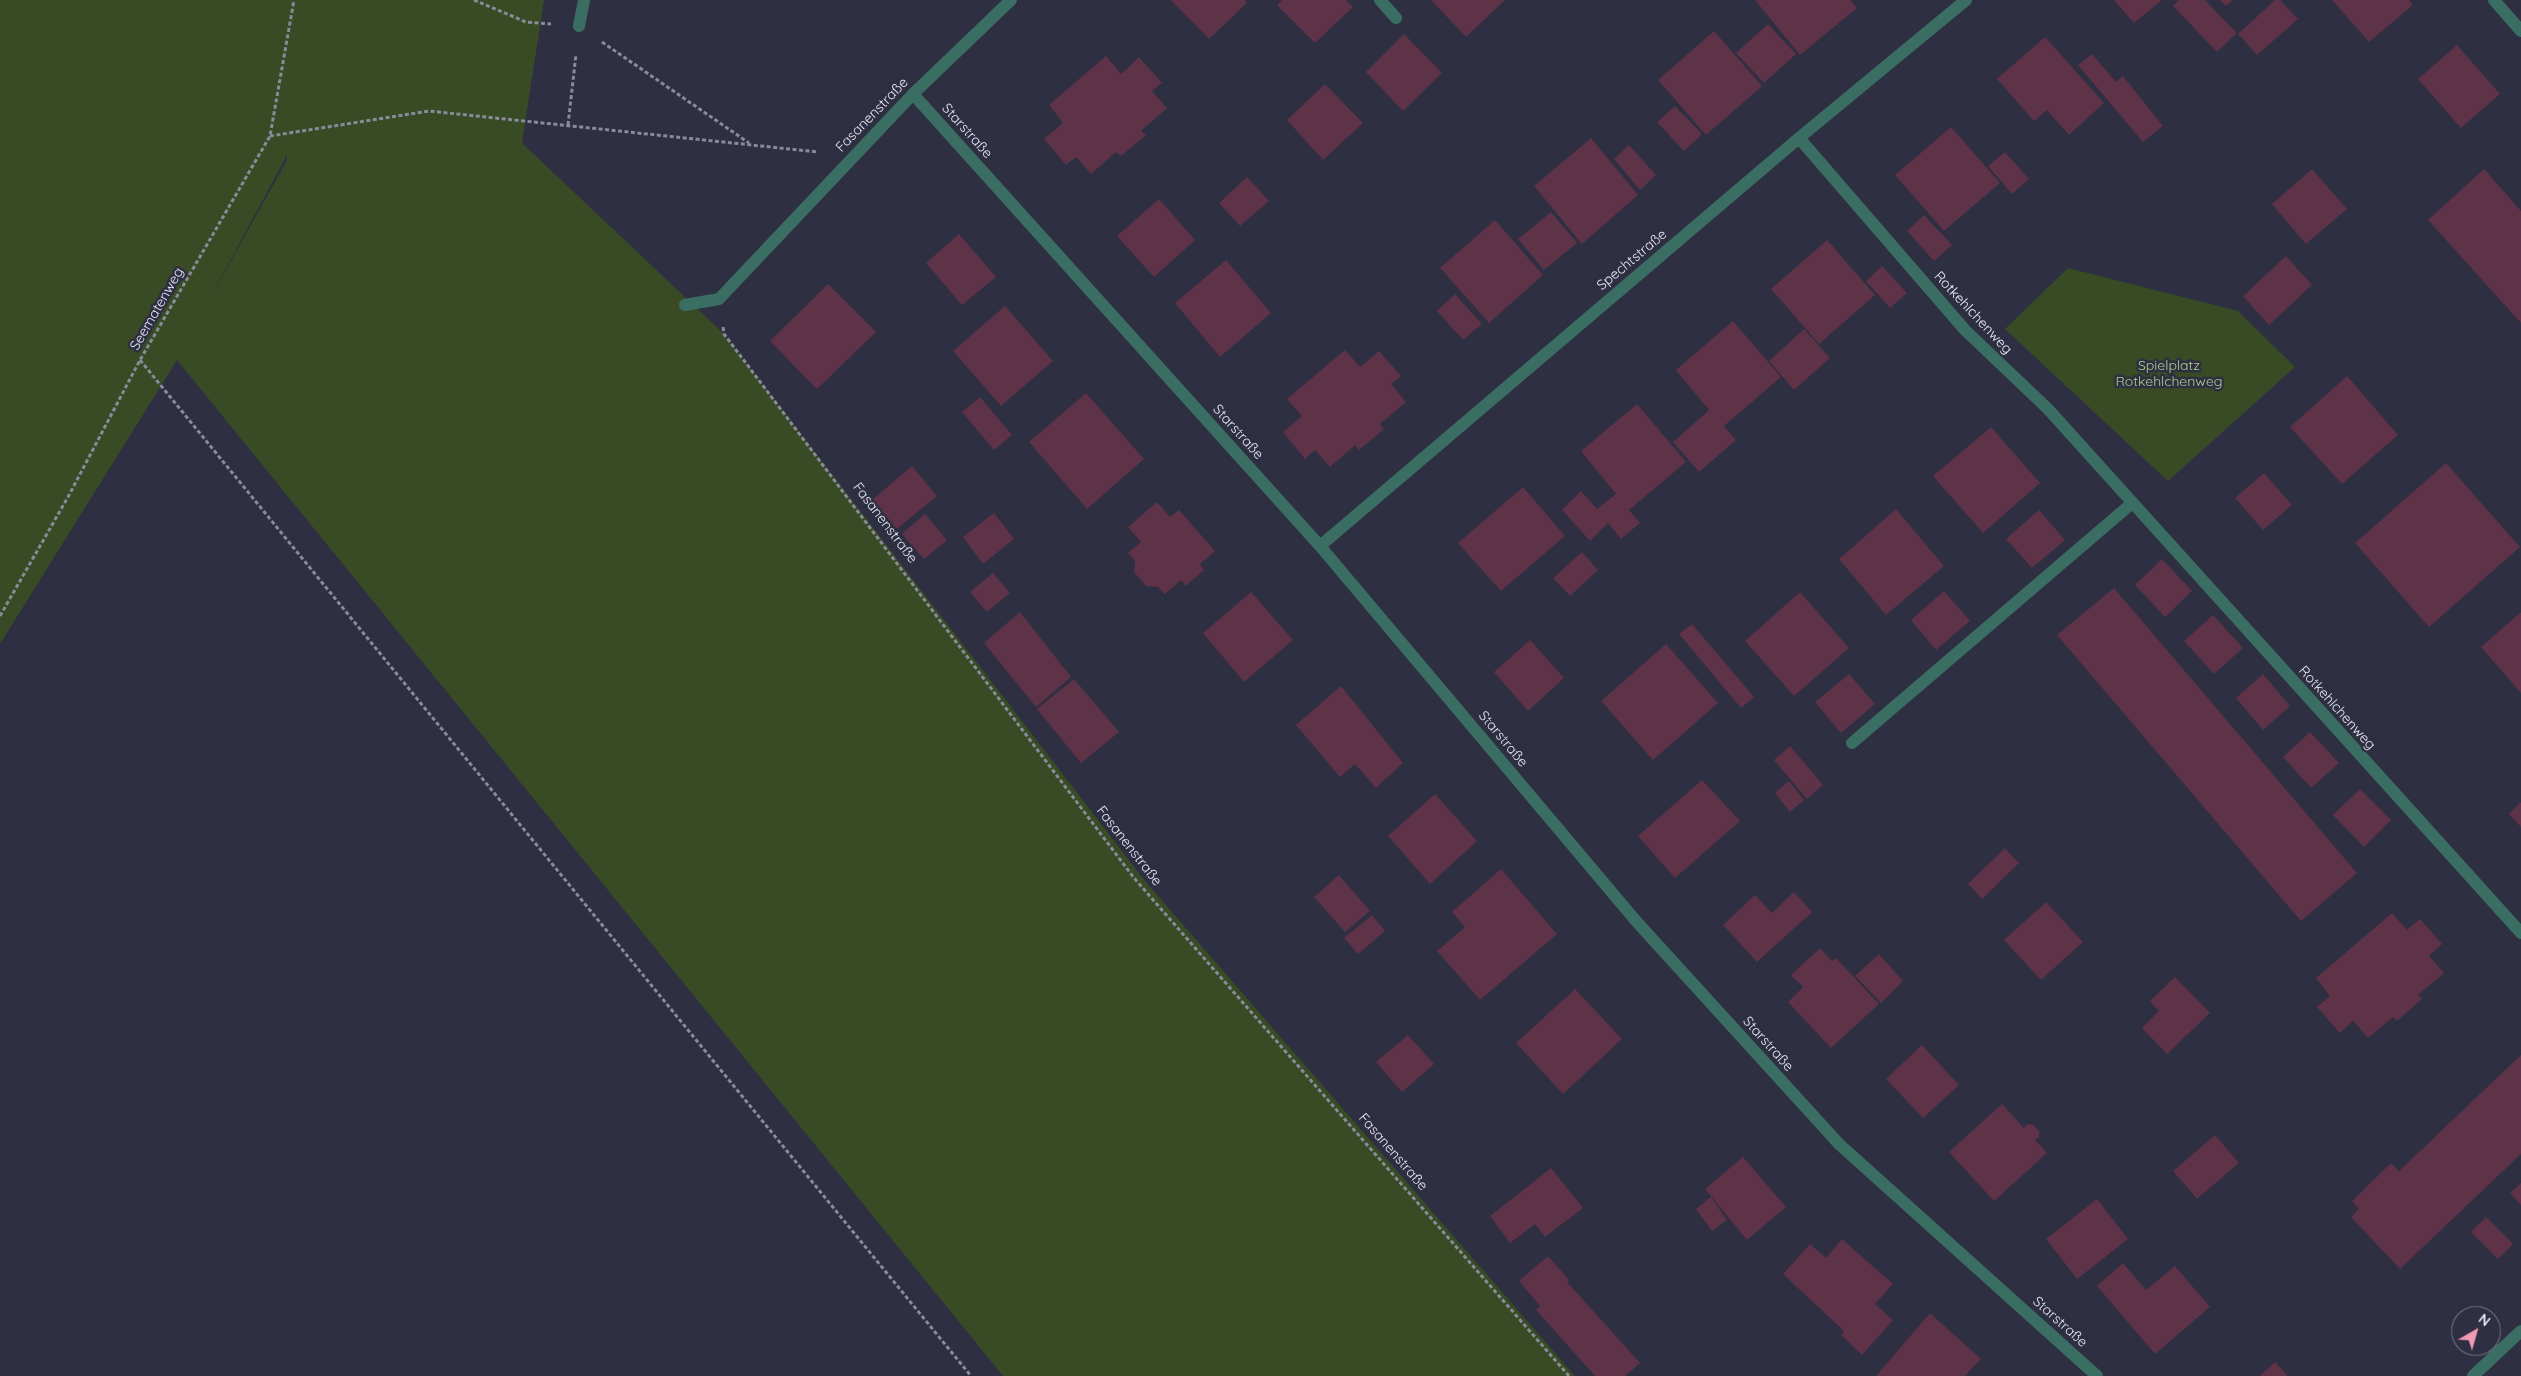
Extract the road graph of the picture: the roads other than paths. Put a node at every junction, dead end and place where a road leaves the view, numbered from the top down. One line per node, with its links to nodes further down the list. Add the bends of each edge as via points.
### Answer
1 (584, 0): 7 (street)
2 (1011, 0): 9 (street, Fasanenstraße)
3 (1380, 0): 6 (street)
4 (1966, 0): 10 (street, Spechtstraße)
5 (2494, 0): 8 (street)
6 (1396, 18)
7 (580, 26)
8 (2521, 31)
9 (913, 94): 11 (street, Fasanenstraße, via 719,299); 13 (street, Starstraße)
10 (1799, 138): 12 (street, Rotkehlchenweg, via 1965,330 2048,409); 13 (street, Spechtstraße)
11 (685, 305)
12 (2131, 504): 14 (street); 15 (street, Rotkehlchenweg)
13 (1320, 546): 17 (street, Starstraße, via 1636,921 1839,1144)
14 (1852, 743)
15 (2521, 933)
16 (2521, 1331): 18 (street)
17 (2098, 1376)
18 (2473, 1376)

